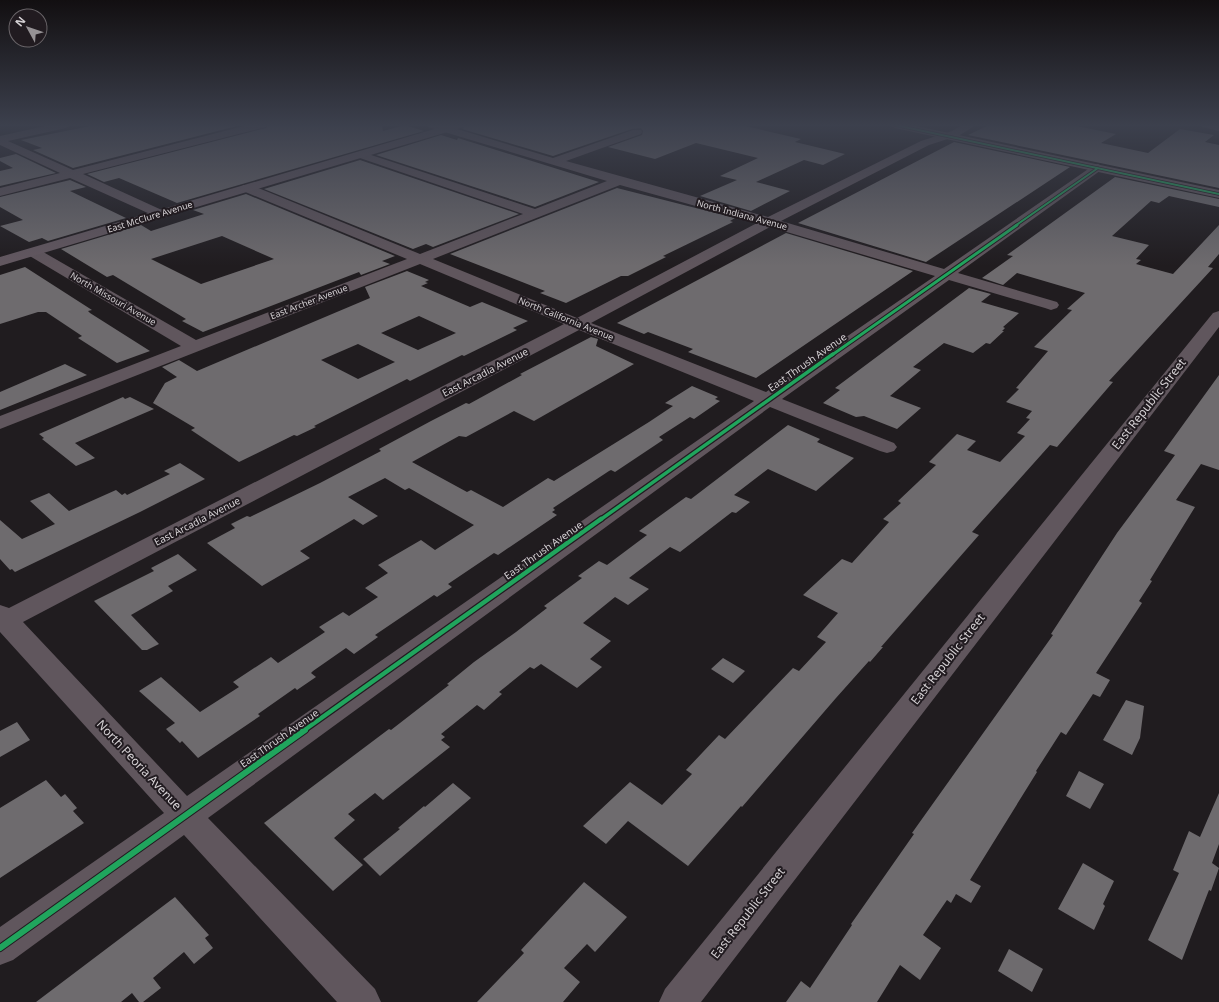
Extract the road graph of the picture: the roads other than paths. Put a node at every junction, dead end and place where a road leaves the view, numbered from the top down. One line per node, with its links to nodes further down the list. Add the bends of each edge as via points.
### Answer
1 (68, 172): 9 (street)
2 (82, 172): 9 (street)
3 (303, 172): 11 (street, East McClure Avenue)
4 (411, 172): 15 (street)
5 (589, 172): 10 (street, North Indiana Avenue)
6 (868, 172): 16 (street, East Arcadia Avenue)
7 (1093, 172): 20 (street, East Thrush Avenue)
8 (1115, 172): 13 (street)
9 (73, 174): 12 (street); 14 (street)
10 (619, 181): 15 (street, East Archer Avenue); 16 (street, North Indiana Avenue)
11 (247, 188): 14 (street, East McClure Avenue); 18 (street, North California Avenue)
12 (0, 192)
13 (1219, 194)
14 (159, 214): 17 (street, East McClure Avenue)
15 (537, 214): 18 (street, East Archer Avenue)
16 (769, 222): 20 (street, North Indiana Avenue); 23 (street, East Arcadia Avenue)
17 (33, 252): 19 (street, East McClure Avenue); 24 (street, North Missouri Avenue)
18 (422, 259): 23 (street, North California Avenue); 24 (street, East Archer Avenue)
19 (0, 262)
20 (948, 274): 21 (street, North Indiana Avenue); 25 (street, East Thrush Avenue)
21 (1051, 304)
22 (1219, 316): 32 (street, East Republic Street)
23 (578, 324): 25 (street, North California Avenue); 28 (street, East Arcadia Avenue)
24 (193, 346): 26 (street, East Archer Avenue)
25 (769, 399): 27 (street, North California Avenue); 29 (street, East Thrush Avenue)
26 (0, 423)
27 (887, 447)
28 (2, 619): 29 (street, North Peoria Avenue)
29 (185, 815): 30 (street, East Thrush Avenue); 31 (street, North Peoria Avenue)
30 (0, 948)
31 (362, 1002)
32 (678, 1002)

